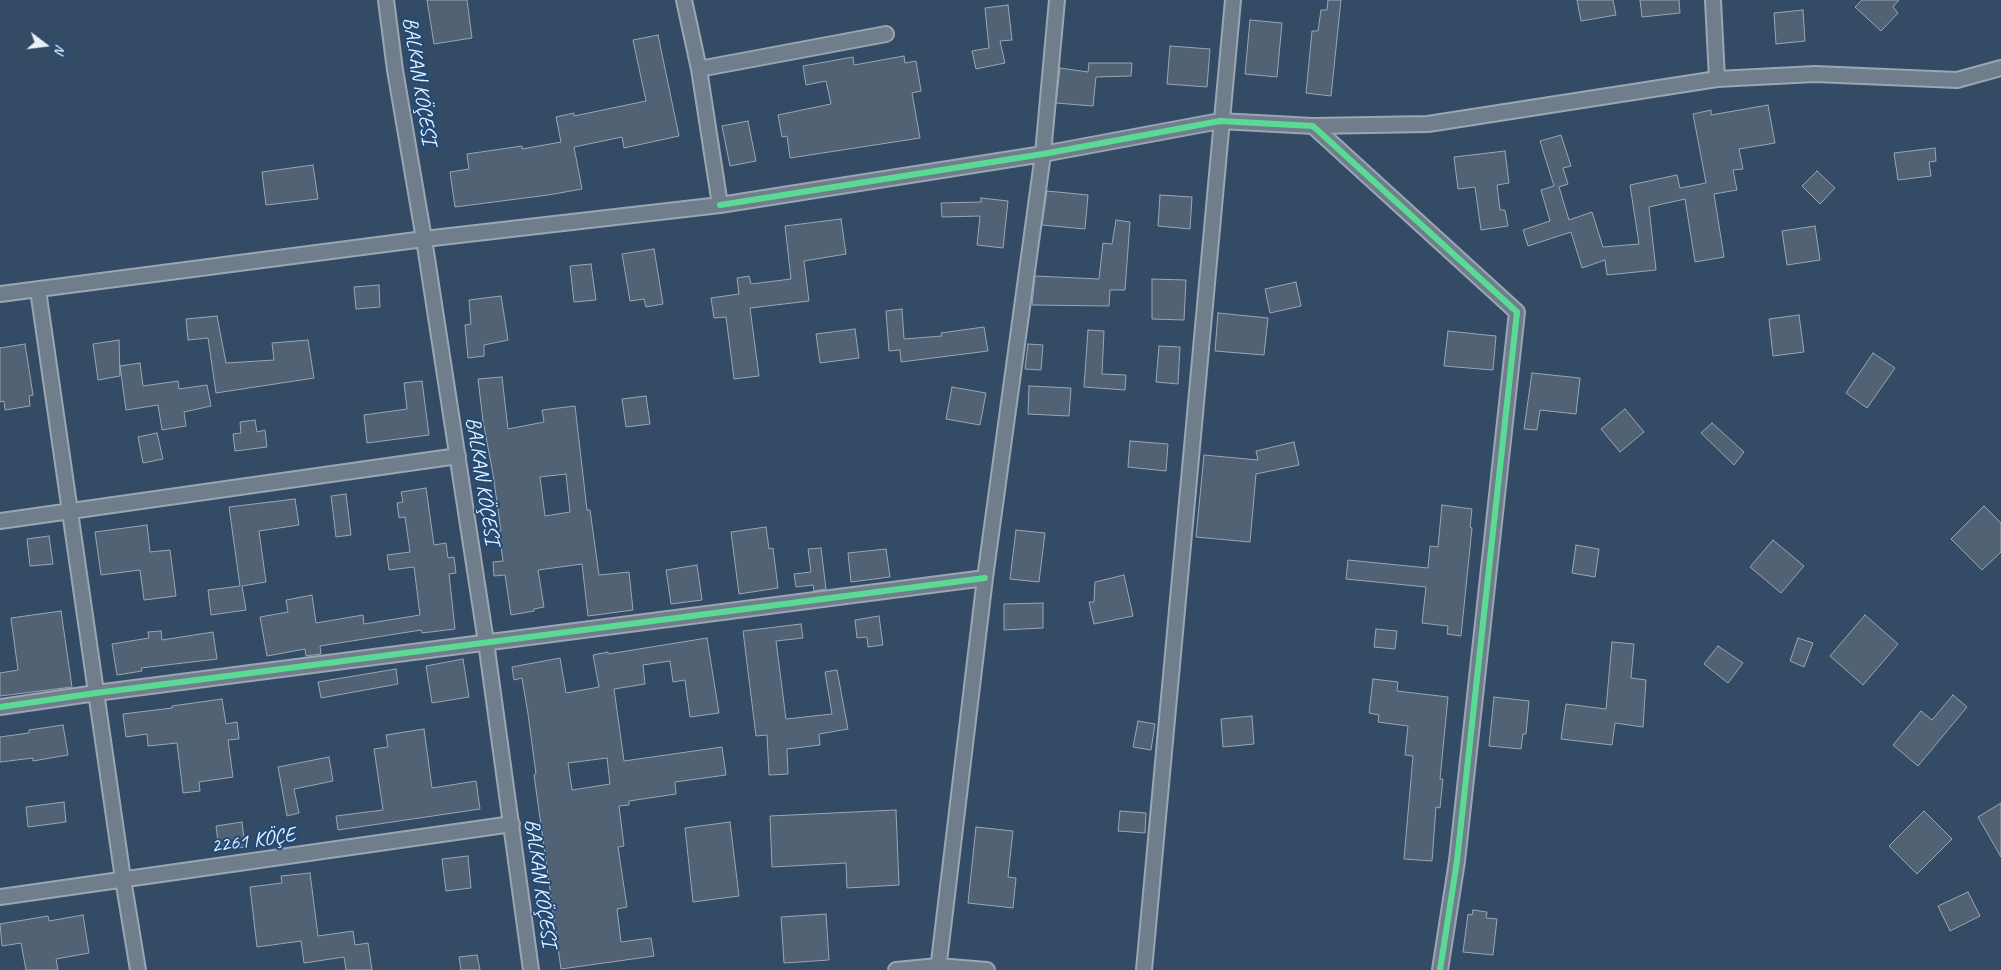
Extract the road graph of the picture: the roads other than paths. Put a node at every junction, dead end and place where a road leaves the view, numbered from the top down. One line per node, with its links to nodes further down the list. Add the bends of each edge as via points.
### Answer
1 (386, 0): 14 (street, BALKAN KÖÇESI)
2 (684, 0): 8 (street)
3 (1057, 0): 12 (street)
4 (1232, 0): 10 (street)
5 (1713, 0): 9 (street)
6 (886, 34): 8 (street)
7 (2001, 68): 9 (street, via 1957,80 1815,74)
8 (699, 69): 13 (street)
9 (1717, 79): 11 (street, via 1428,124)
10 (1220, 121): 11 (street); 12 (street); 32 (street)
11 (1313, 126): 33 (street, via 1517,312 1457,861)
12 (1043, 154): 13 (street); 20 (street)
13 (720, 205): 14 (street)
14 (424, 239): 15 (street); 17 (street, BALKAN KÖÇESI)
15 (38, 290): 16 (street); 18 (street)
16 (0, 294)
17 (458, 456): 18 (street); 21 (street, BALKAN KÖÇESI)
18 (70, 511): 19 (street); 22 (street)
19 (0, 521)
20 (985, 578): 21 (street); 27 (street)
21 (486, 642): 22 (street); 24 (street, BALKAN KÖÇESI)
22 (96, 693): 23 (street); 25 (street)
23 (0, 707)
24 (512, 824): 25 (street, 2261 KÖÇE); 29 (street, BALKAN KÖÇESI)
25 (123, 880): 26 (street, 2261 KÖÇE); 28 (street)
26 (0, 897)
27 (938, 968): 30 (street); 31 (street)
28 (138, 970)
29 (531, 970)
30 (896, 970)
31 (987, 970)
32 (1144, 970)
33 (1440, 970)

